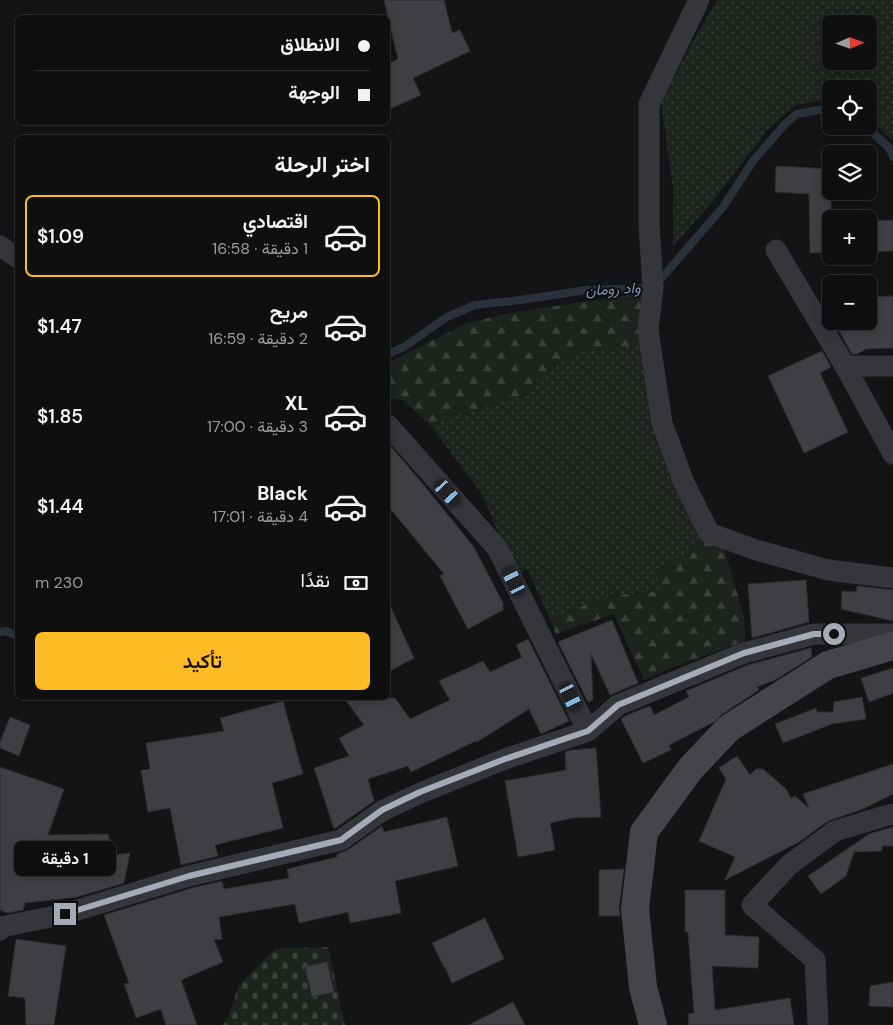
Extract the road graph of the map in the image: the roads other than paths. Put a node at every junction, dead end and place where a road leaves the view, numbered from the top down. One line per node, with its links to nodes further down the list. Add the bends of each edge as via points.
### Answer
1 (699, 0): 9 (street, via 648,104 653,288 648,330 662,423 684,483 709,533 828,570)
2 (0, 246): 4 (street)
3 (776, 250): 5 (street)
4 (15, 256)
5 (845, 366): 6 (street); 8 (street)
6 (893, 366)
7 (390, 427): 12 (street, via 497,548)
8 (893, 454)
9 (893, 578)
10 (893, 634): 12 (street, via 814,634 744,653 618,705)
11 (893, 646): 15 (main road, via 828,664 729,728 691,768 644,832 635,909 643,987)
12 (588, 731): 14 (street, via 420,792 382,810 341,840 189,876 65,914)
13 (893, 814): 16 (street, via 835,831 789,865 752,905 815,960)
14 (0, 928)
15 (653, 1025)
16 (818, 1025)

